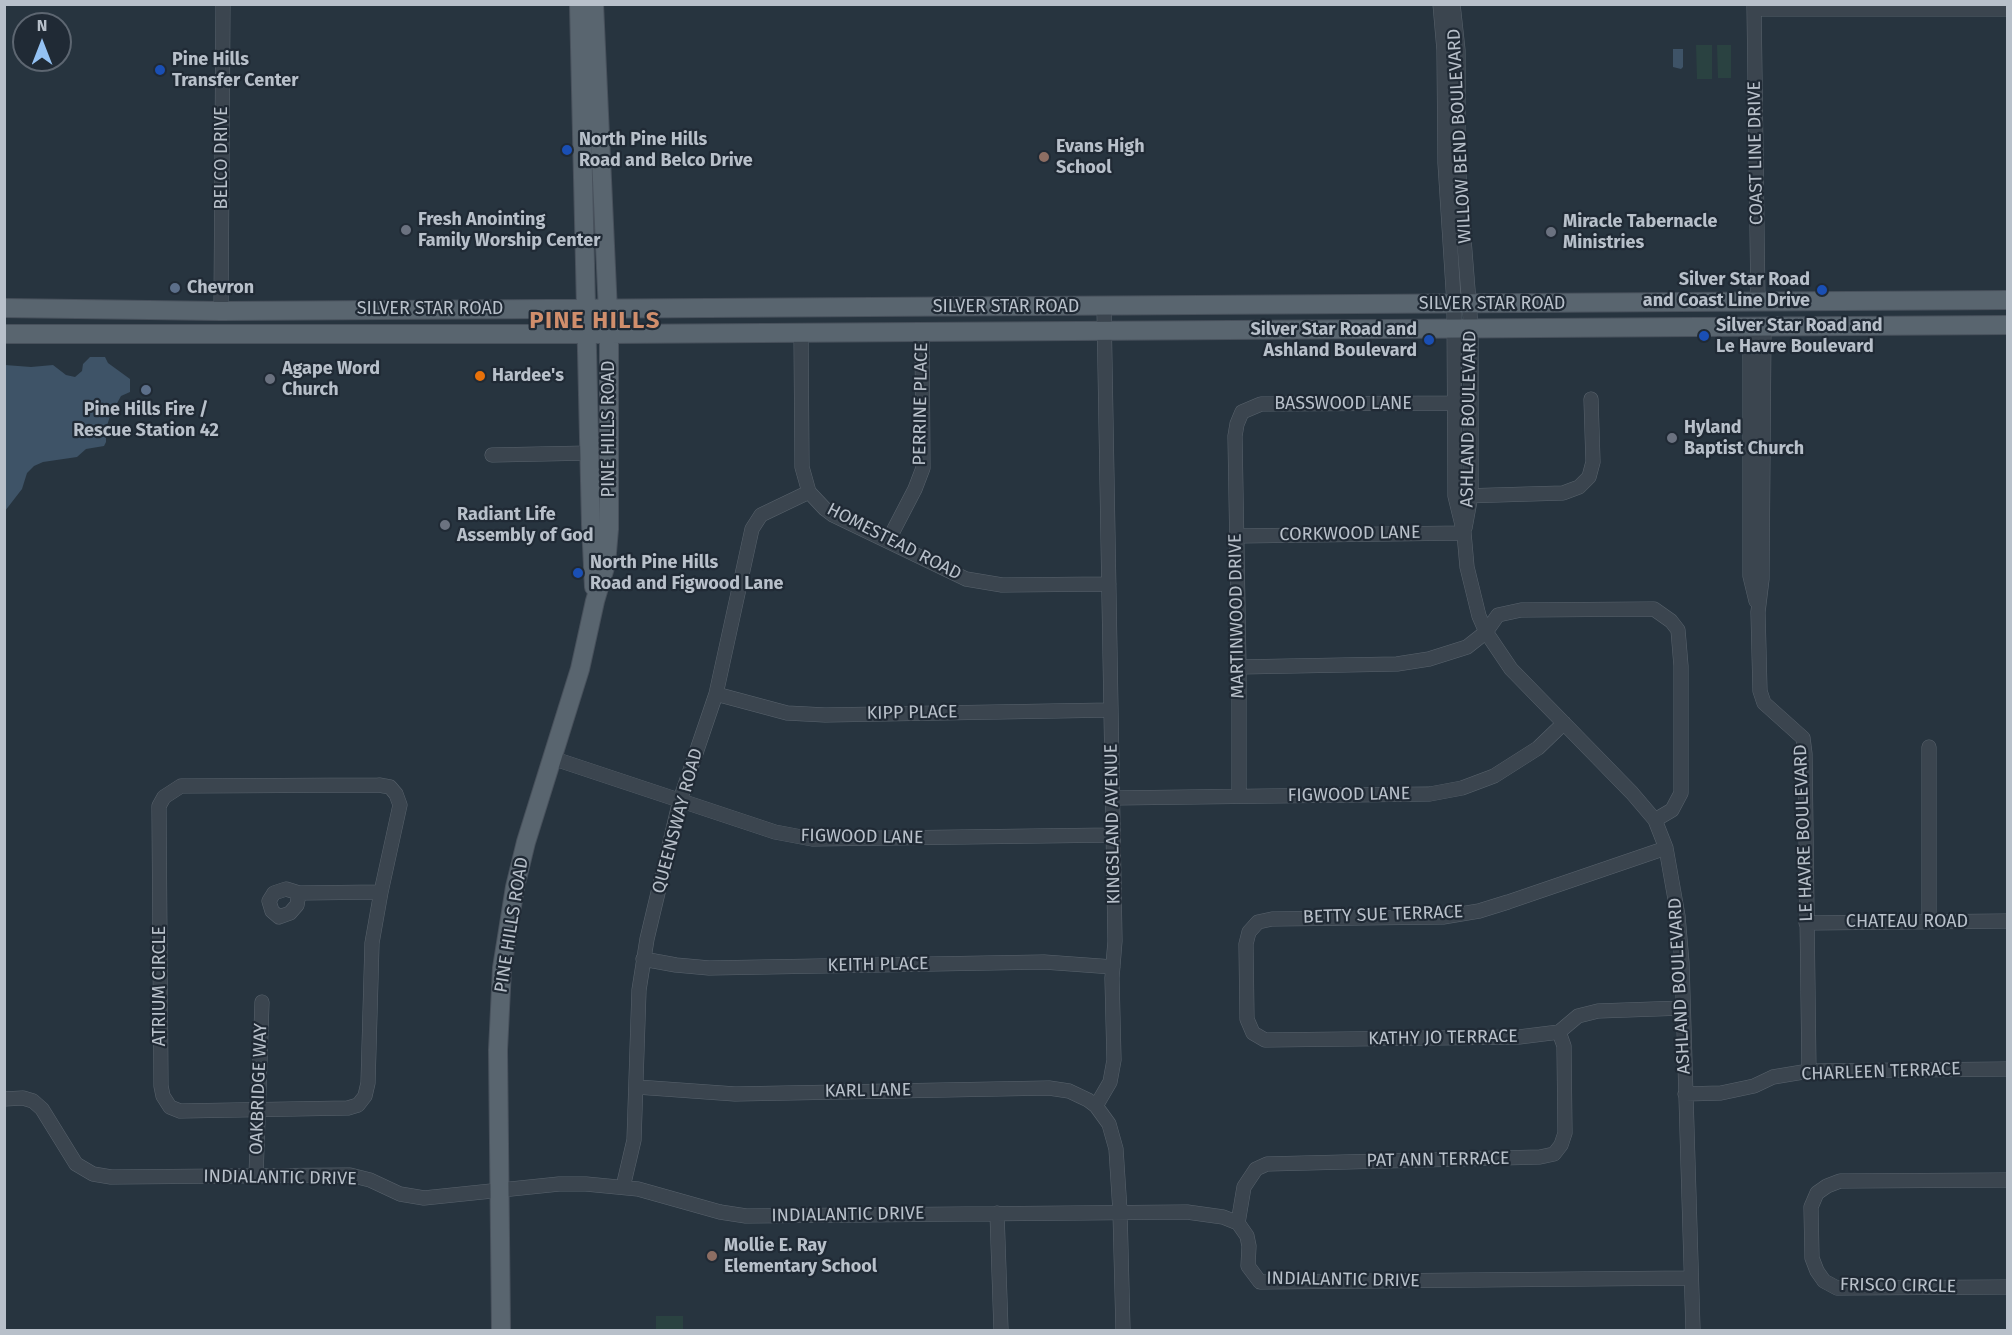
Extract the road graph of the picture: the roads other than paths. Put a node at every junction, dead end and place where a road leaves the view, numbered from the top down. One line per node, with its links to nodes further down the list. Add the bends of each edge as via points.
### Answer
1 (223, 4): 19 (street, BELCO DRIVE)
2 (579, 4): 14 (main road, PINE HILLS ROAD)
3 (594, 4): 18 (main road, PINE HILLS ROAD)
4 (1440, 4): 11 (street, WILLOW BEND BOULEVARD, via 1446,163)
5 (1453, 4): 11 (street, WILLOW BEND BOULEVARD, via 1458,50)
6 (1754, 7): 7 (street); 10 (street, COAST LINE DRIVE)
7 (2007, 9)
8 (2007, 300): 9 (main road, SILVER STAR ROAD)
9 (1891, 301): 10 (main road, SILVER STAR ROAD); 23 (main road, via 1845,311 1768,313)
10 (1758, 302): 11 (main road, SILVER STAR ROAD); 25 (main road, via 1745,314 1733,316 1594,317)
11 (1462, 304): 12 (main road, SILVER STAR ROAD); 26 (street, ASHLAND BOULEVARD)
12 (1104, 307): 15 (main road, SILVER STAR ROAD); 28 (street, KINGSLAND AVENUE)
13 (4, 308): 16 (main road, SILVER STAR ROAD)
14 (586, 308): 17 (main road, SILVER STAR ROAD); 18 (main road, SILVER STAR ROAD); 33 (main road, PINE HILLS ROAD)
15 (837, 308): 18 (main road, SILVER STAR ROAD); 35 (main road, via 825,320 816,322)
16 (108, 309): 19 (main road, SILVER STAR ROAD); 21 (main road, via 58,320)
17 (397, 309): 19 (main road, SILVER STAR ROAD); 32 (main road, via 341,320 251,319 237,323)
18 (608, 309): 34 (main road, PINE HILLS ROAD)
19 (221, 310): 31 (main road, via 204,323 83,324)
20 (2007, 314): 24 (main road)
21 (4, 319)
22 (2007, 325): 24 (main road, SILVER STAR ROAD)
23 (1757, 326): 24 (main road, SILVER STAR ROAD); 25 (main road, SILVER STAR ROAD); 67 (street, LE HAVRE BOULEVARD, via 1750,576 1758,612 1760,691 1764,703 1803,738)
24 (1887, 326)
25 (1572, 327): 26 (main road, SILVER STAR ROAD)
26 (1462, 328): 28 (main road, SILVER STAR ROAD); 37 (street, ASHLAND BOULEVARD); 38 (street, ASHLAND BOULEVARD)
27 (922, 331): 28 (main road, SILVER STAR ROAD); 29 (main road, SILVER STAR ROAD); 47 (street, PERRINE PLACE, via 923,468)
28 (1105, 331): 48 (street, KINGSLAND AVENUE)
29 (801, 332): 35 (main road, SILVER STAR ROAD); 42 (street, HOMESTEAD ROAD, via 802,467)
30 (4, 334): 31 (main road, SILVER STAR ROAD)
31 (55, 334): 32 (main road, SILVER STAR ROAD)
32 (223, 334): 33 (main road, SILVER STAR ROAD)
33 (587, 334): 34 (main road, SILVER STAR ROAD); 40 (main road, PINE HILLS ROAD)
34 (609, 334): 35 (main road, SILVER STAR ROAD); 49 (main road, PINE HILLS ROAD, via 609,529 606,564)
35 (682, 334)
36 (1591, 399): 43 (street, via 1593,462 1589,477 1579,487 1563,493)
37 (1454, 403): 38 (street, BASSWOOD LANE); 39 (street, BASSWOOD LANE, via 1261,404 1242,412); 44 (street, ASHLAND BOULEVARD)
38 (1471, 403): 43 (street, ASHLAND BOULEVARD)
39 (1235, 436): 46 (street, MARTINWOOD DRIVE)
40 (590, 453): 41 (street); 49 (main road, PINE HILLS ROAD)
41 (492, 455)
42 (809, 492): 47 (street, HOMESTEAD ROAD, via 833,515); 52 (street, QUEENSWAY ROAD, via 761,515 754,523)
43 (1471, 495): 44 (street); 45 (street, ASHLAND BOULEVARD)
44 (1455, 496): 45 (street, ASHLAND BOULEVARD)
45 (1464, 533): 46 (street, CORKWOOD LANE); 50 (street, ASHLAND BOULEVARD, via 1471,592)
46 (1236, 536): 51 (street, MARTINWOOD DRIVE)
47 (888, 542): 48 (street, HOMESTEAD ROAD, via 949,572 985,584)
48 (1109, 584): 53 (street, KINGSLAND AVENUE)
49 (595, 601): 56 (main road, PINE HILLS ROAD, via 580,669)
50 (1486, 632): 51 (street, via 1467,647 1397,664); 54 (street, ASHLAND BOULEVARD, via 1511,669); 60 (street, via 1498,615 1521,610 1654,609 1671,621 1678,630 1681,666 1681,793 1672,810)
51 (1239, 667): 57 (street, MARTINWOOD DRIVE)
52 (716, 694): 53 (street, KIPP PLACE, via 787,712 825,715); 59 (street, QUEENSWAY ROAD)
53 (1111, 710): 58 (street, KINGSLAND AVENUE)
54 (1564, 723): 57 (street, FIGWOOD LANE, via 1538,748 1494,776 1462,788 1430,794); 60 (street, ASHLAND BOULEVARD)
55 (1929, 747): 66 (street)
56 (552, 758): 59 (street, FIGWOOD LANE); 84 (main road, PINE HILLS ROAD, via 515,887 502,968 498,1050)
57 (1239, 796): 58 (street, FIGWOOD LANE)
58 (1113, 798): 61 (street, KINGSLAND AVENUE)
59 (680, 800): 61 (street, FIGWOOD LANE, via 775,832 812,839); 68 (street, QUEENSWAY ROAD)
60 (1655, 820): 62 (street, ASHLAND BOULEVARD)
61 (1113, 836): 69 (street, KINGSLAND AVENUE)
62 (1666, 848): 70 (street, BETTY SUE TERRACE, via 1479,911 1443,917 1258,922 1249,932 1246,944); 72 (street, ASHLAND BOULEVARD, via 1678,916)
63 (381, 892): 64 (street); 80 (street, ATRIUM CIRCLE, via 372,943 365,1096 358,1105 348,1108); 80 (street, ATRIUM CIRCLE, via 399,817 400,805 390,787 181,786 164,797 159,806 163,1096 170,1107 180,1111)
64 (299, 893)
65 (2007, 921): 66 (street, CHATEAU ROAD)
66 (1929, 922): 67 (street, CHATEAU ROAD)
67 (1806, 923): 75 (street, LE HAVRE BOULEVARD)
68 (643, 959): 69 (street, KEITH PLACE, via 709,968 1044,962); 76 (street, QUEENSWAY ROAD)
69 (1113, 967): 79 (street, KINGSLAND AVENUE, via 1114,1069)
70 (1246, 980): 73 (street, KATHY JO TERRACE, via 1246,1019 1252,1034 1265,1040 1519,1037)
71 (262, 1002): 80 (street, OAKBRIDGE WAY)
72 (1683, 1008): 73 (street, KATHY JO TERRACE, via 1598,1011 1578,1016); 77 (street, ASHLAND BOULEVARD)
73 (1559, 1032): 87 (street, PAT ANN TERRACE, via 1563,1046 1565,1133 1554,1154 1528,1158 1267,1164 1256,1169 1244,1187)
74 (2007, 1069): 75 (street, CHARLEEN TERRACE)
75 (1809, 1071): 77 (street, CHARLEEN TERRACE, via 1721,1093)
76 (637, 1087): 79 (street, KARL LANE, via 735,1094 1049,1088 1069,1091); 83 (street, QUEENSWAY ROAD, via 634,1140)
77 (1685, 1094): 88 (street, ASHLAND BOULEVARD)
78 (4, 1099): 81 (street, INDIALANTIC DRIVE, via 33,1101 76,1164 93,1174)
79 (1096, 1106): 85 (street, via 1115,1139)
80 (259, 1110): 81 (street, OAKBRIDGE WAY)
81 (256, 1176): 84 (street, INDIALANTIC DRIVE, via 350,1175 400,1194 424,1198)
82 (2007, 1180): 89 (street, FRISCO CIRCLE, via 1840,1181 1817,1193 1811,1207 1812,1258 1824,1281 1837,1288)
83 (623, 1187): 84 (street, INDIALANTIC DRIVE, via 575,1184); 86 (street, INDIALANTIC DRIVE, via 746,1216)
84 (500, 1190): 90 (main road, PINE HILLS ROAD)
85 (1120, 1211): 86 (street, INDIALANTIC DRIVE); 87 (street, INDIALANTIC DRIVE, via 1187,1212 1223,1216); 92 (street)
86 (997, 1213): 91 (street)
87 (1238, 1222): 88 (street, INDIALANTIC DRIVE, via 1249,1246 1248,1266 1260,1282)
88 (1691, 1278): 93 (street, ASHLAND BOULEVARD)
89 (2007, 1287)
90 (501, 1330)
91 (1001, 1330)
92 (1123, 1330)
93 (1693, 1330)

